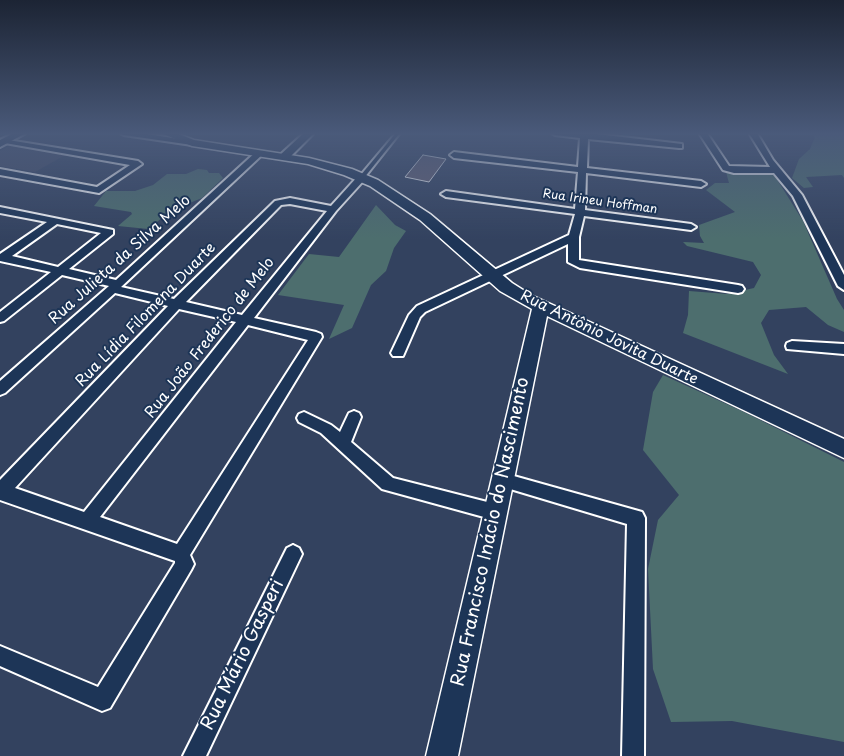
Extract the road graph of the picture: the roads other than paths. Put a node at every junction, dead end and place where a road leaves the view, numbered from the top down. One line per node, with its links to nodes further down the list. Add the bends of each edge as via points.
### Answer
1 (132, 168): 9 (street, via 99,190)
2 (257, 168): 22 (street, Rua Julieta da Silva Melo)
3 (334, 168): 10 (main road, Rua Antônio Jovita Duarte)
4 (369, 168): 10 (lane)
5 (568, 168): 7 (street)
6 (727, 168): 8 (street)
7 (582, 170): 11 (street); 15 (street)
8 (778, 170): 23 (street, via 797,195)
9 (0, 172)
10 (362, 177): 14 (street, Rua João Frederico de Melo); 21 (main road, Rua Antônio Jovita Duarte, via 425,217)
11 (701, 184)
12 (446, 194): 15 (street, Rua Irineu Hoffman)
13 (0, 210): 16 (street)
14 (333, 210): 25 (street, Rua Lídia Filomena Duarte, via 290,201 278,203); 28 (street, Rua João Frederico de Melo)
15 (580, 212): 17 (street, Rua Irineu Hoffman); 18 (street)
16 (55, 221): 19 (street); 20 (street, via 109,232)
17 (691, 227)
18 (574, 236): 21 (street); 24 (street, via 574,262 578,264)
19 (1, 257): 20 (street)
20 (60, 270): 22 (street); 27 (street)
21 (494, 276): 26 (main road, Rua Antônio Jovita Duarte, via 516,294); 31 (street, via 421,309 415,315)
22 (115, 286): 25 (street); 32 (street, Rua Julieta da Silva Melo)
23 (844, 286)
24 (738, 289)
25 (178, 304): 28 (street); 38 (street, Rua Lídia Filomena Duarte)
26 (541, 307): 36 (main road, Rua Antônio Jovita Duarte); 37 (main road, Rua Francisco Inácio do Nascimento)
27 (0, 318)
28 (246, 320): 40 (street, Rua João Frederico de Melo); 41 (street, via 316,337)
29 (792, 346): 30 (street)
30 (844, 349)
31 (398, 353)
32 (0, 390)
33 (354, 416): 35 (street)
34 (304, 418): 35 (street, via 326,429)
35 (343, 444): 39 (street, via 388,484)
36 (844, 448)
37 (503, 480): 39 (main road, Rua Francisco Inácio do Nascimento); 46 (street, via 636,518)
38 (1, 492): 40 (street)
39 (496, 512): 45 (main road, Rua Francisco Inácio do Nascimento)
40 (86, 521): 41 (street)
41 (180, 554): 43 (street, via 185,564 102,700)
42 (293, 554): 44 (street, Rua Mário Gasperi)
43 (0, 656)
44 (194, 756)
45 (442, 756)
46 (633, 756)

